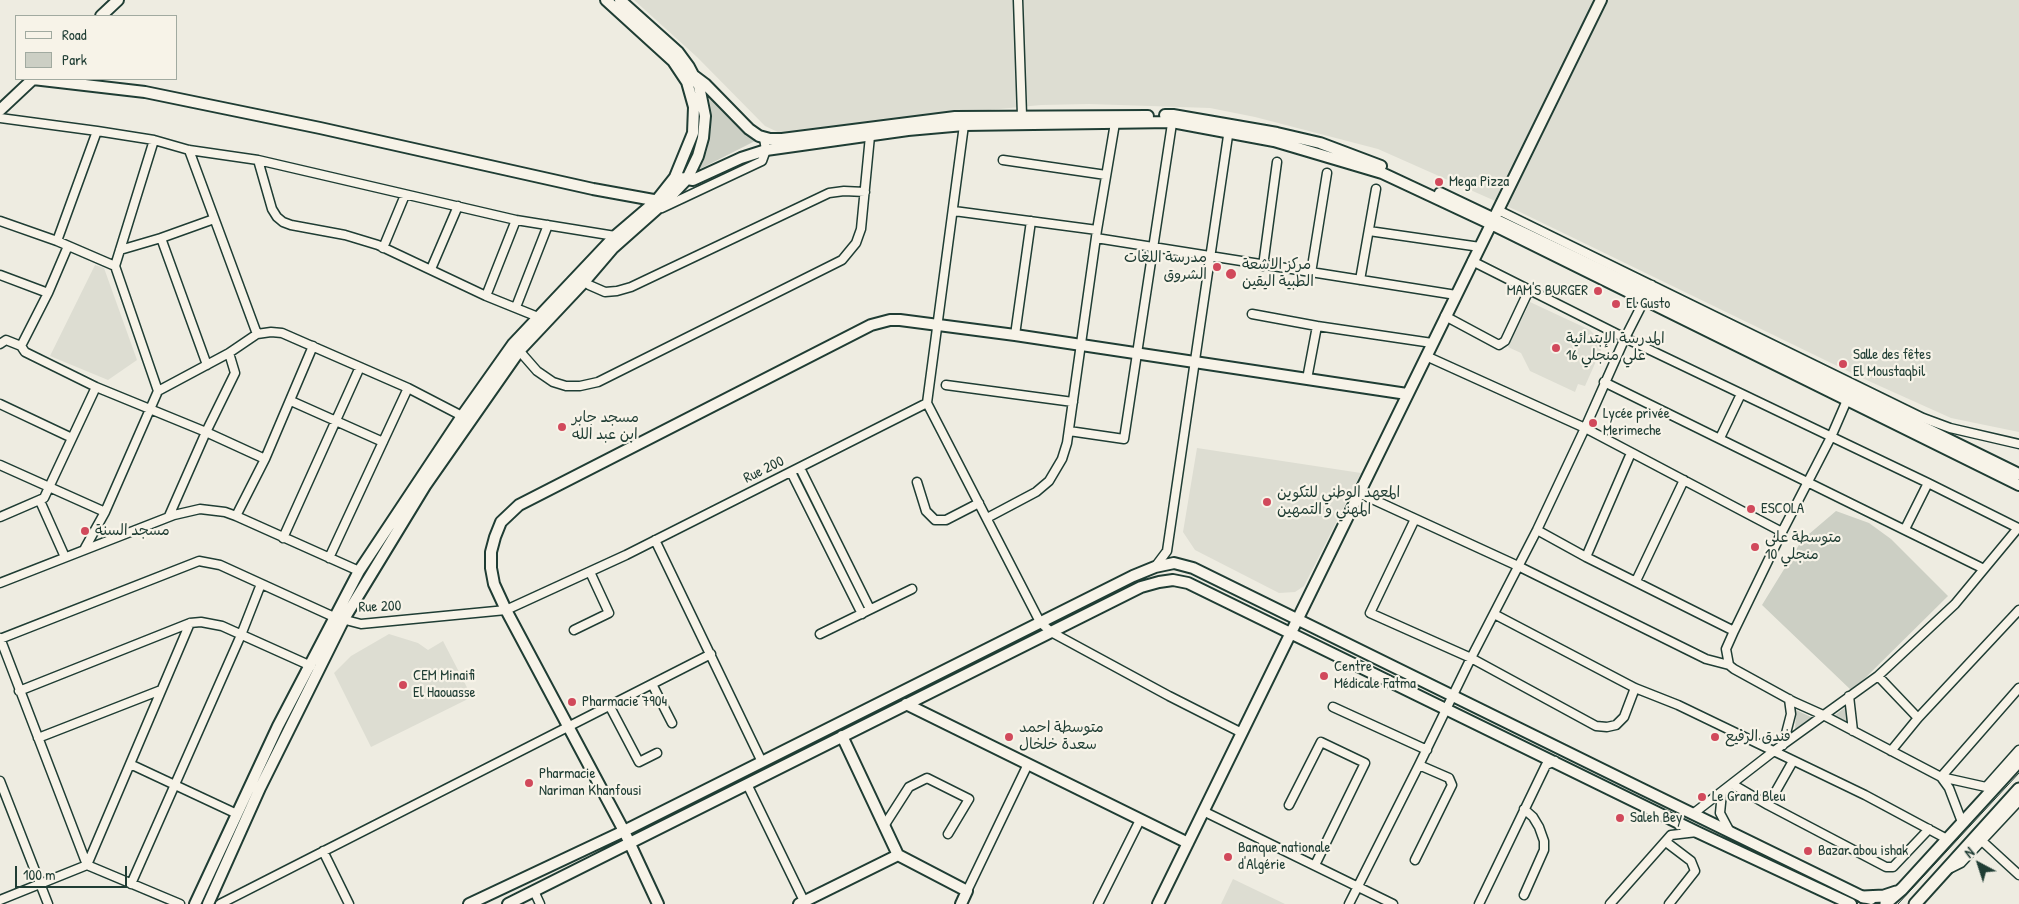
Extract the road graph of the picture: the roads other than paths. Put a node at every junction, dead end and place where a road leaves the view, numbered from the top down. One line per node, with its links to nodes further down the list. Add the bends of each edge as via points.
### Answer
1 (118, 0): 6 (main road)
2 (606, 0): 28 (main road, via 673,61 687,82 694,107 693,133)
3 (620, 0): 7 (main road, via 678,52)
4 (1018, 0): 11 (street)
5 (1601, 0): 36 (main road)
6 (102, 15)
7 (693, 74): 19 (main road, via 749,129); 29 (main road, via 702,96 704,126 701,147)
8 (32, 80): 10 (main road)
9 (42, 80): 33 (main road, via 145,92 320,128)
10 (0, 110)
11 (1022, 115): 13 (main road); 19 (main road, via 955,117 782,139)
12 (0, 118): 17 (street)
13 (1173, 118): 14 (main road); 16 (main road); 49 (street)
14 (1115, 123): 15 (main road); 27 (street)
15 (964, 125): 18 (main road); 35 (street)
16 (1229, 128): 36 (main road, via 1320,142); 52 (street)
17 (96, 131): 20 (street); 46 (street)
18 (870, 136): 22 (main road); 31 (street)
19 (764, 138): 22 (street)
20 (154, 140): 21 (street); 51 (street)
21 (189, 150): 23 (street); 37 (street)
22 (766, 150): 29 (main road, via 693,180); 33 (street, via 760,162)
23 (258, 160): 32 (street); 50 (street, via 272,209 283,222 345,235)
24 (1003, 160): 27 (street)
25 (1277, 162): 55 (street)
26 (1327, 173): 57 (street)
27 (1106, 175): 43 (street)
28 (675, 176): 29 (main road); 33 (main road)
29 (687, 179): 33 (main road, via 667,200)
30 (1376, 189): 42 (street)
31 (865, 192): 59 (street, via 829,193 631,287 605,292); 80 (street, via 856,244 842,260 598,382 580,386 553,382 537,371)
32 (405, 195): 34 (street); 50 (street)
33 (657, 205): 44 (main road); 59 (main road)
34 (458, 206): 38 (street); 56 (street)
35 (954, 211): 40 (street); 70 (street)
36 (1495, 217): 48 (main road); 63 (main road)
37 (214, 219): 45 (street); 72 (street)
38 (516, 220): 41 (street); 65 (street)
39 (0, 221): 46 (street)
40 (1031, 221): 43 (street); 73 (street)
41 (548, 226): 44 (street); 66 (street)
42 (1369, 231): 48 (street); 60 (street)
43 (1097, 234): 49 (street); 79 (street)
44 (615, 236): 59 (main road)
45 (162, 238): 51 (street); 85 (street)
46 (57, 241): 47 (street)
47 (68, 246): 54 (street); 62 (street)
48 (1480, 246): 53 (main road)
49 (1154, 247): 52 (street); 82 (street)
50 (383, 248): 56 (street)
51 (120, 250): 54 (street)
52 (1210, 258): 55 (street); 84 (street)
53 (1472, 261): 61 (street); 64 (main road)
54 (115, 266): 92 (street)
55 (1263, 266): 57 (street)
56 (431, 269): 65 (street)
57 (1311, 273): 60 (street)
58 (0, 275): 62 (street)
59 (581, 278): 69 (main road); 80 (main road)
60 (1360, 280): 64 (street)
61 (1529, 290): 68 (street, via 1505,341 1499,346); 74 (street)
62 (48, 293): 77 (street)
63 (1648, 293): 74 (street); 95 (main road); 110 (street, via 1937,424); 116 (main road)
64 (1456, 295): 68 (main road)
65 (486, 296): 66 (street)
66 (516, 307): 69 (street)
67 (1252, 314): 71 (street)
68 (1445, 316): 75 (main road)
69 (538, 317): 80 (main road)
70 (939, 325): 73 (main road); 98 (street); 153 (main road, via 900,320 871,325 519,505 501,522 491,552 494,584)
71 (1317, 326): 75 (street); 87 (street)
72 (257, 334): 78 (street, via 282,333); 81 (street)
73 (1015, 334): 79 (main road)
74 (1625, 338): 88 (street); 94 (street)
75 (1432, 342): 83 (main road)
76 (0, 344): 77 (street, via 6,340)
77 (21, 346): 90 (street, via 25,352)
78 (313, 346): 86 (street); 96 (street)
79 (1082, 346): 82 (main road); 97 (street)
80 (516, 347): 101 (main road); 158 (main road)
81 (229, 352): 85 (street); 105 (street, via 235,373)
82 (1138, 354): 84 (main road); 104 (street, via 1124,439)
83 (1426, 356): 93 (main road); 103 (street)
84 (1195, 362): 87 (main road); 139 (street)
85 (207, 365): 92 (street)
86 (360, 367): 91 (street); 102 (street)
87 (1307, 379): 93 (main road)
88 (1604, 382): 103 (street); 108 (street)
89 (946, 385): 97 (street)
90 (96, 387): 100 (street); 107 (street)
91 (408, 388): 101 (street); 109 (street)
92 (158, 391): 100 (street)
93 (1407, 394): 123 (main road)
94 (1741, 394): 106 (street); 108 (street)
95 (1847, 400): 106 (street); 121 (main road)
96 (291, 401): 102 (street); 112 (street)
97 (1073, 402): 104 (street)
98 (927, 403): 114 (street, Rue 200); 125 (street)
99 (0, 404): 107 (street)
100 (150, 408): 105 (street); 126 (street)
101 (462, 416): 147 (main road)
102 (336, 421): 109 (street); 136 (street)
103 (1585, 428): 111 (street); 134 (street)
104 (1068, 431): 130 (street, via 1062,459 1050,481 1023,501)
105 (206, 432): 112 (street); 127 (street)
106 (1832, 437): 119 (street); 120 (street)
107 (72, 438): 122 (street)
108 (1720, 438): 119 (street)
109 (383, 442): 142 (street)
110 (2019, 444)
111 (1631, 453): 117 (street); 140 (street)
112 (265, 459): 128 (street)
113 (0, 465): 122 (street)
114 (800, 468): 115 (street, Rue 200); 154 (street)
115 (791, 472): 137 (street, Rue 200); 156 (street)
116 (2019, 474)
117 (1684, 480): 135 (street); 149 (street)
118 (917, 482): 125 (street, via 926,511 935,520 946,520)
119 (1808, 482): 133 (street); 135 (street)
120 (1928, 483): 132 (street); 133 (street)
121 (2019, 485)
122 (49, 488): 124 (street); 126 (street)
123 (1359, 493): 131 (street); 159 (main road)
124 (40, 501): 129 (street); 141 (street)
125 (979, 503): 130 (street)
126 (105, 512): 138 (street)
127 (169, 516): 128 (street, via 200,509); 138 (street)
128 (236, 516): 136 (street)
129 (0, 517)
130 (986, 518): 160 (street)
131 (1415, 519): 144 (street); 170 (street, via 1370,613)
132 (2019, 528): 146 (street)
133 (1906, 529): 146 (street)
134 (1538, 530): 140 (street); 144 (street)
135 (1782, 532): 163 (street)
136 (283, 538): 142 (street)
137 (655, 540): 148 (street, Rue 200); 169 (street)
138 (85, 548): 141 (street)
139 (1167, 551): 143 (street); 145 (street)
140 (1586, 557): 149 (street)
141 (64, 558): 150 (street)
142 (329, 558): 147 (street)
143 (1180, 565): 145 (main road); 159 (main road, via 1193,568)
144 (1518, 566): 157 (street); 171 (street, via 1706,659)
145 (1154, 567): 160 (main road)
146 (1984, 569): 173 (street, via 1954,604)
147 (359, 571): 158 (main road)
148 (590, 572): 153 (street, Rue 200); 162 (street, via 609,613)
149 (1636, 580): 163 (street)
150 (0, 583)
151 (262, 584): 158 (street, Rue 200); 167 (street); 168 (street, Rue 200, via 220,565 199,561)
152 (912, 588): 154 (street)
153 (506, 610): 158 (street, Rue 200, via 361,624); 189 (main road)
154 (870, 610): 156 (street)
155 (2019, 610): 187 (street)
156 (862, 614): 166 (street)
157 (1494, 614): 170 (street); 175 (street)
158 (339, 618): 172 (main road); 259 (main road)
159 (1297, 618): 165 (main road); 179 (main road)
160 (1040, 622): 164 (street); 202 (main road)
161 (190, 624): 167 (street, via 210,622); 177 (street); 178 (street)
162 (574, 630)
163 (1734, 631): 171 (street, via 1726,650)
164 (1051, 632): 165 (main road, via 1141,587 1173,580 1188,583); 182 (main road); 191 (street)
165 (1291, 633): 185 (main road); 191 (main road)
166 (820, 634)
167 (241, 635): 172 (street); 212 (street)
168 (0, 639): 178 (street)
169 (710, 654): 174 (street); 202 (street)
170 (1470, 658): 175 (street, via 1596,726 1607,727 1624,717); 179 (street)
171 (1729, 664): 181 (street)
172 (311, 666): 221 (main road, via 278,726)
173 (1878, 676): 180 (street); 187 (street)
174 (652, 684): 183 (street); 188 (street)
175 (1635, 688): 197 (street, via 1678,704)
176 (2019, 688): 207 (street)
177 (161, 690): 193 (street); 204 (street)
178 (20, 691): 193 (street)
179 (1453, 696): 185 (street); 222 (main road)
180 (1849, 696): 186 (street); 190 (street)
181 (1789, 699): 186 (street); 194 (street, via 1791,714)
182 (906, 704): 192 (main road); 205 (main road)
183 (609, 705): 189 (street); 199 (street, via 639,762)
184 (1333, 707): 195 (street)
185 (1446, 708): 195 (street); 203 (main road, via 1542,755)
186 (1823, 715): 190 (street); 194 (street)
187 (1918, 718): 198 (street)
188 (672, 723)
189 (568, 726): 229 (main road); 237 (street)
190 (1853, 731): 198 (street)
191 (1242, 733): 220 (main road)
192 (842, 736): 210 (main road); 226 (main road)
193 (38, 738): 240 (street)
194 (1783, 745): 197 (street)
195 (1427, 750): 206 (street)
196 (2019, 750): 213 (street)
197 (1774, 751): 200 (street); 211 (street)
198 (1891, 751): 207 (street)
199 (657, 754)
200 (1793, 761): 218 (street); 227 (street)
201 (2019, 761): 209 (main road)
202 (762, 762): 229 (main road)
203 (1551, 763): 219 (street); 223 (main road)
204 (130, 764): 212 (street); 240 (street)
205 (1028, 764): 224 (main road); 249 (street)
206 (1419, 765): 239 (street, via 1449,778 1452,785); 246 (street)
207 (1941, 777): 213 (street); 225 (street, via 1949,788)
208 (0, 781): 244 (street)
209 (1998, 783): 213 (street); 225 (main road)
210 (747, 784): 235 (main road); 254 (street)
211 (1732, 784): 215 (street); 218 (street)
212 (175, 785): 221 (street); 245 (street)
213 (1986, 787)
214 (2019, 789): 242 (main road)
215 (1722, 793): 222 (street); 228 (street, via 1720,813)
216 (2019, 801): 234 (street)
217 (1289, 805): 241 (street, via 1321,742 1365,763)
218 (1768, 805): 227 (street, via 1886,866 1893,867)
219 (1524, 809): 250 (street, via 1536,822 1544,840 1544,850); 271 (street)
220 (1203, 812): 236 (main road); 241 (street)
221 (238, 814): 258 (main road)
222 (1694, 814): 228 (main road)
223 (1665, 815): 230 (main road); 232 (street)
224 (1140, 820): 236 (main road); 267 (street)
225 (1962, 822): 233 (main road)
226 (884, 826): 231 (street, via 909,788 927,778 969,798); 238 (main road)
227 (1928, 829): 233 (street)
228 (1729, 830): 251 (main road)
229 (624, 831): 235 (main road); 262 (main road)
230 (1697, 832): 232 (street); 274 (main road)
231 (948, 834)
232 (1669, 838): 272 (street); 273 (street, via 1691,861 1695,871)
233 (1947, 839): 247 (main road)
234 (1982, 841): 242 (street, via 1961,863); 243 (street)
235 (629, 842): 248 (main road); 265 (main road)
236 (1188, 843): 268 (main road)
237 (323, 851): 260 (street); 261 (street)
238 (898, 855): 249 (main road); 254 (main road)
239 (1415, 860)
240 (87, 865): 244 (street); 245 (street)
241 (1315, 865): 246 (street)
242 (1947, 870): 253 (main road)
243 (2019, 875)
244 (40, 884): 252 (street); 256 (street)
245 (131, 884): 257 (street)
246 (1358, 886): 269 (street); 270 (street)
247 (1902, 888): 251 (main road, via 1884,896); 255 (main road)
248 (534, 891): 263 (main road); 264 (street)
249 (968, 891): 266 (main road)
250 (1524, 895)
251 (1863, 897): 255 (main road)
252 (0, 900)
253 (1918, 902)
254 (802, 903)
255 (1885, 903): 275 (main road)
256 (48, 904)
257 (180, 904)
258 (195, 904)
259 (208, 904)
260 (220, 904)
261 (349, 904)
262 (469, 904)
263 (508, 904)
264 (540, 904)
265 (658, 904)
266 (961, 904)
267 (1098, 904)
268 (1158, 904)
269 (1349, 904)
270 (1393, 904)
271 (1479, 904)
272 (1610, 904)
273 (1669, 904)
274 (1851, 904)
275 (1898, 904)

